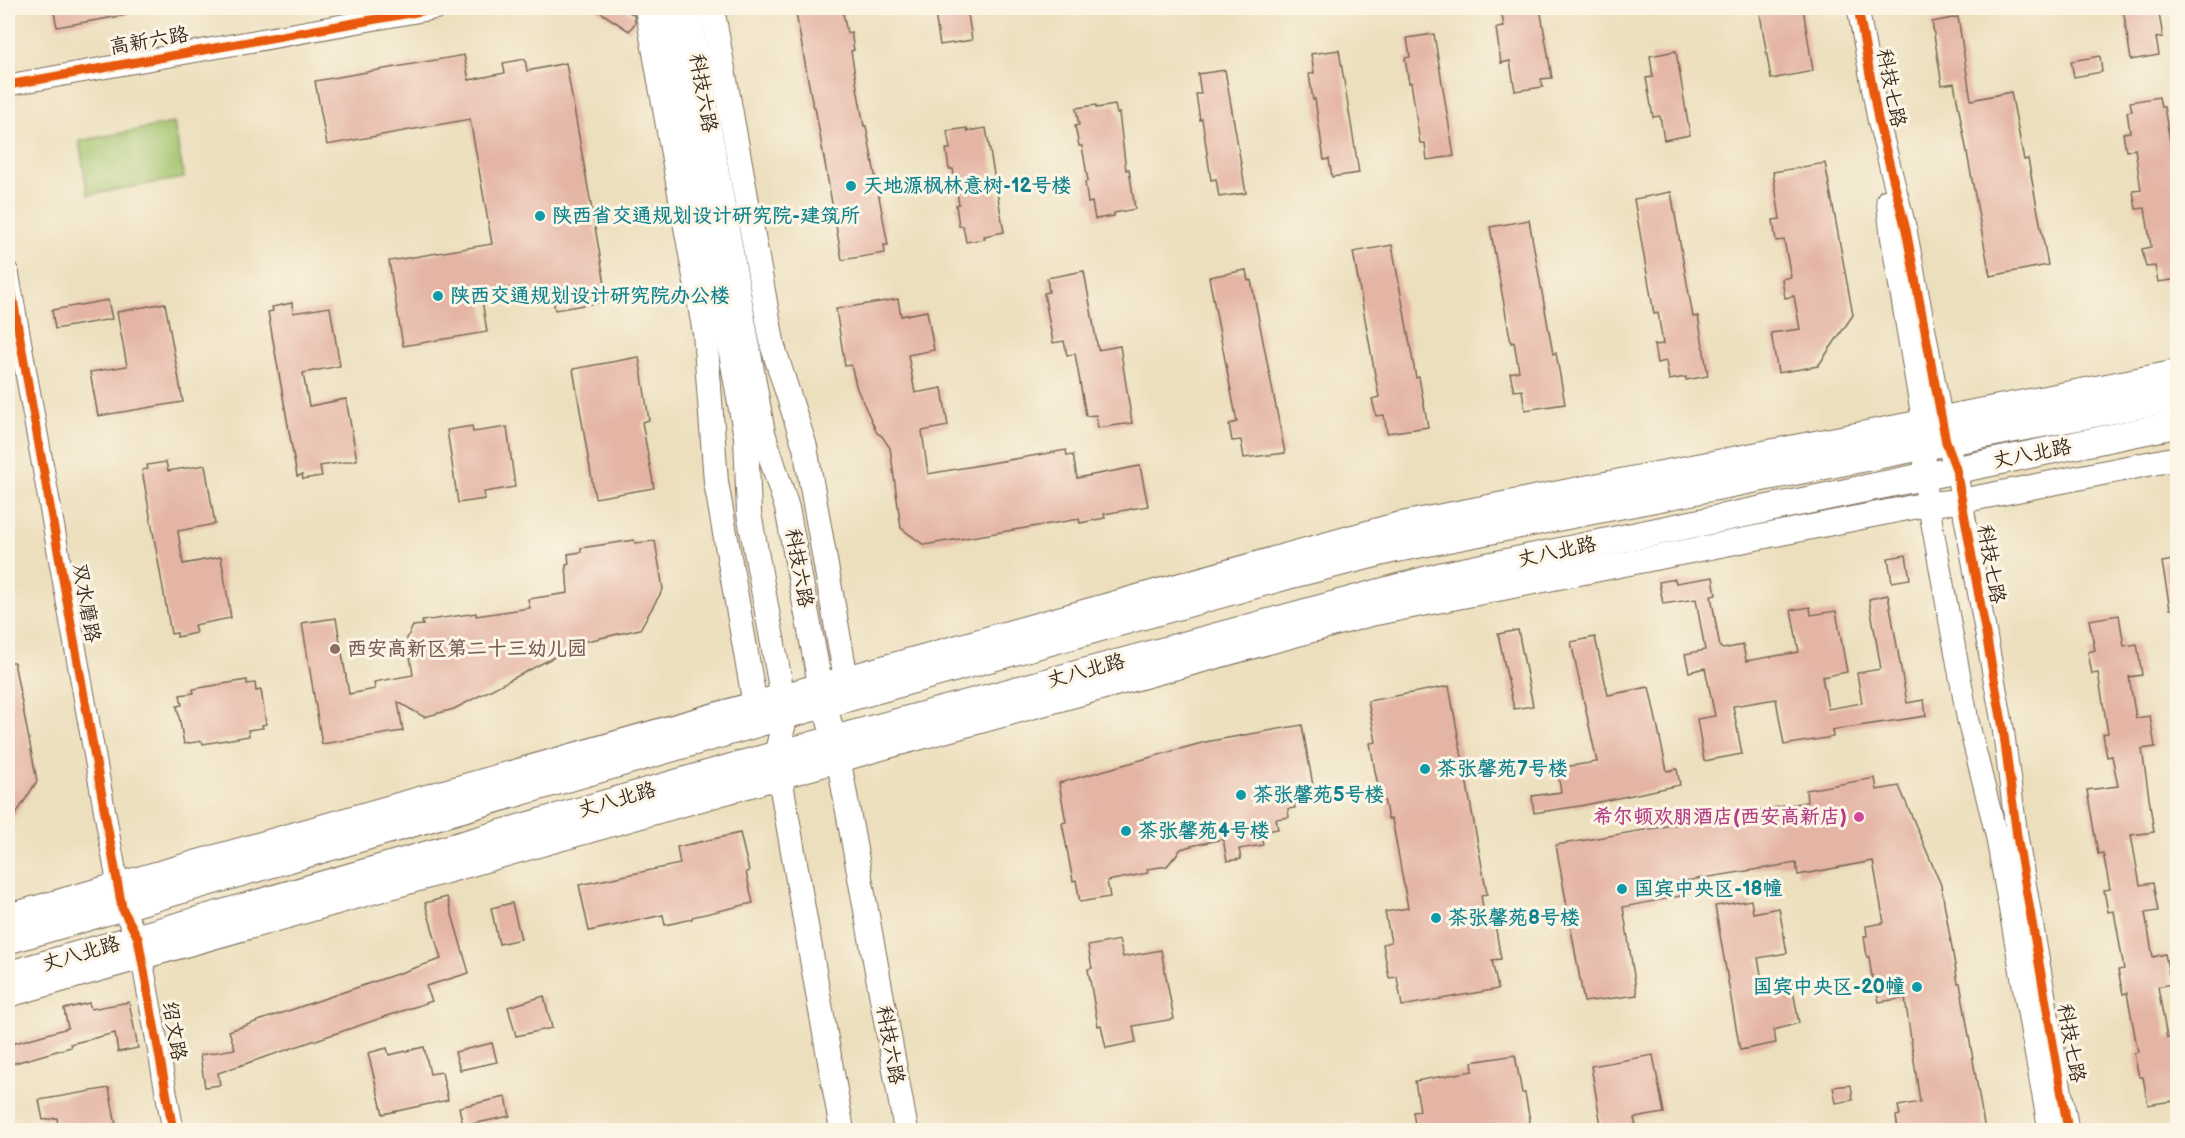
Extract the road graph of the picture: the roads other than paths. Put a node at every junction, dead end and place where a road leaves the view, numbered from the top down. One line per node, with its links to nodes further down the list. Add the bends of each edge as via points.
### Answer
1 (438, 8): 7 (street, 高新六路)
2 (647, 8): 20 (main road, via 705,333 716,482)
3 (669, 8): 21 (main road, 科技六路, via 746,437 749,513)
4 (688, 8): 19 (main road, 科技六路, via 763,433 787,508)
5 (712, 8): 18 (main road, via 773,347 805,447)
6 (1858, 8): 12 (street, 科技七路, via 1878,119 1906,230)
7 (8, 85)
8 (8, 272): 24 (street, 双水磨路)
9 (2178, 372): 12 (main road)
10 (2178, 398): 12 (main road, 丈八北路)
11 (2178, 424): 14 (main road, 丈八北路)
12 (1935, 432): 14 (street, 科技七路); 15 (street, 科技七路); 18 (main road, via 1395,525); 19 (main road, 丈八北路, via 1394,549)
13 (2178, 458): 16 (main road)
14 (1956, 469): 15 (main road, 丈八北路); 16 (street, 科技七路)
15 (1923, 475): 17 (street, 科技七路); 22 (main road, 丈八北路, via 1441,576)
16 (1961, 501): 17 (main road); 34 (street, 科技七路)
17 (1928, 504): 22 (main road, via 1371,614); 33 (street, 科技七路, via 1968,721 1996,834)
18 (846, 679): 19 (main road)
19 (822, 695): 21 (main road, 丈八北路); 22 (main road, 科技六路)
20 (755, 705): 21 (main road); 24 (main road)
21 (784, 706): 23 (main road, 科技六路); 24 (main road, 丈八北路)
22 (836, 750): 23 (main road, 丈八北路); 32 (main road, 科技六路)
23 (778, 766): 27 (main road, 丈八北路); 31 (main road, 科技六路)
24 (120, 896): 25 (main road); 26 (main road, 丈八北路); 27 (street, 双水磨路)
25 (8, 916)
26 (8, 940)
27 (140, 948): 28 (main road, 丈八北路); 29 (main road); 30 (street, 绍文路)
28 (8, 975)
29 (8, 995)
30 (173, 1131)
31 (842, 1131)
32 (906, 1131)
33 (2049, 1131)
34 (2068, 1131)

